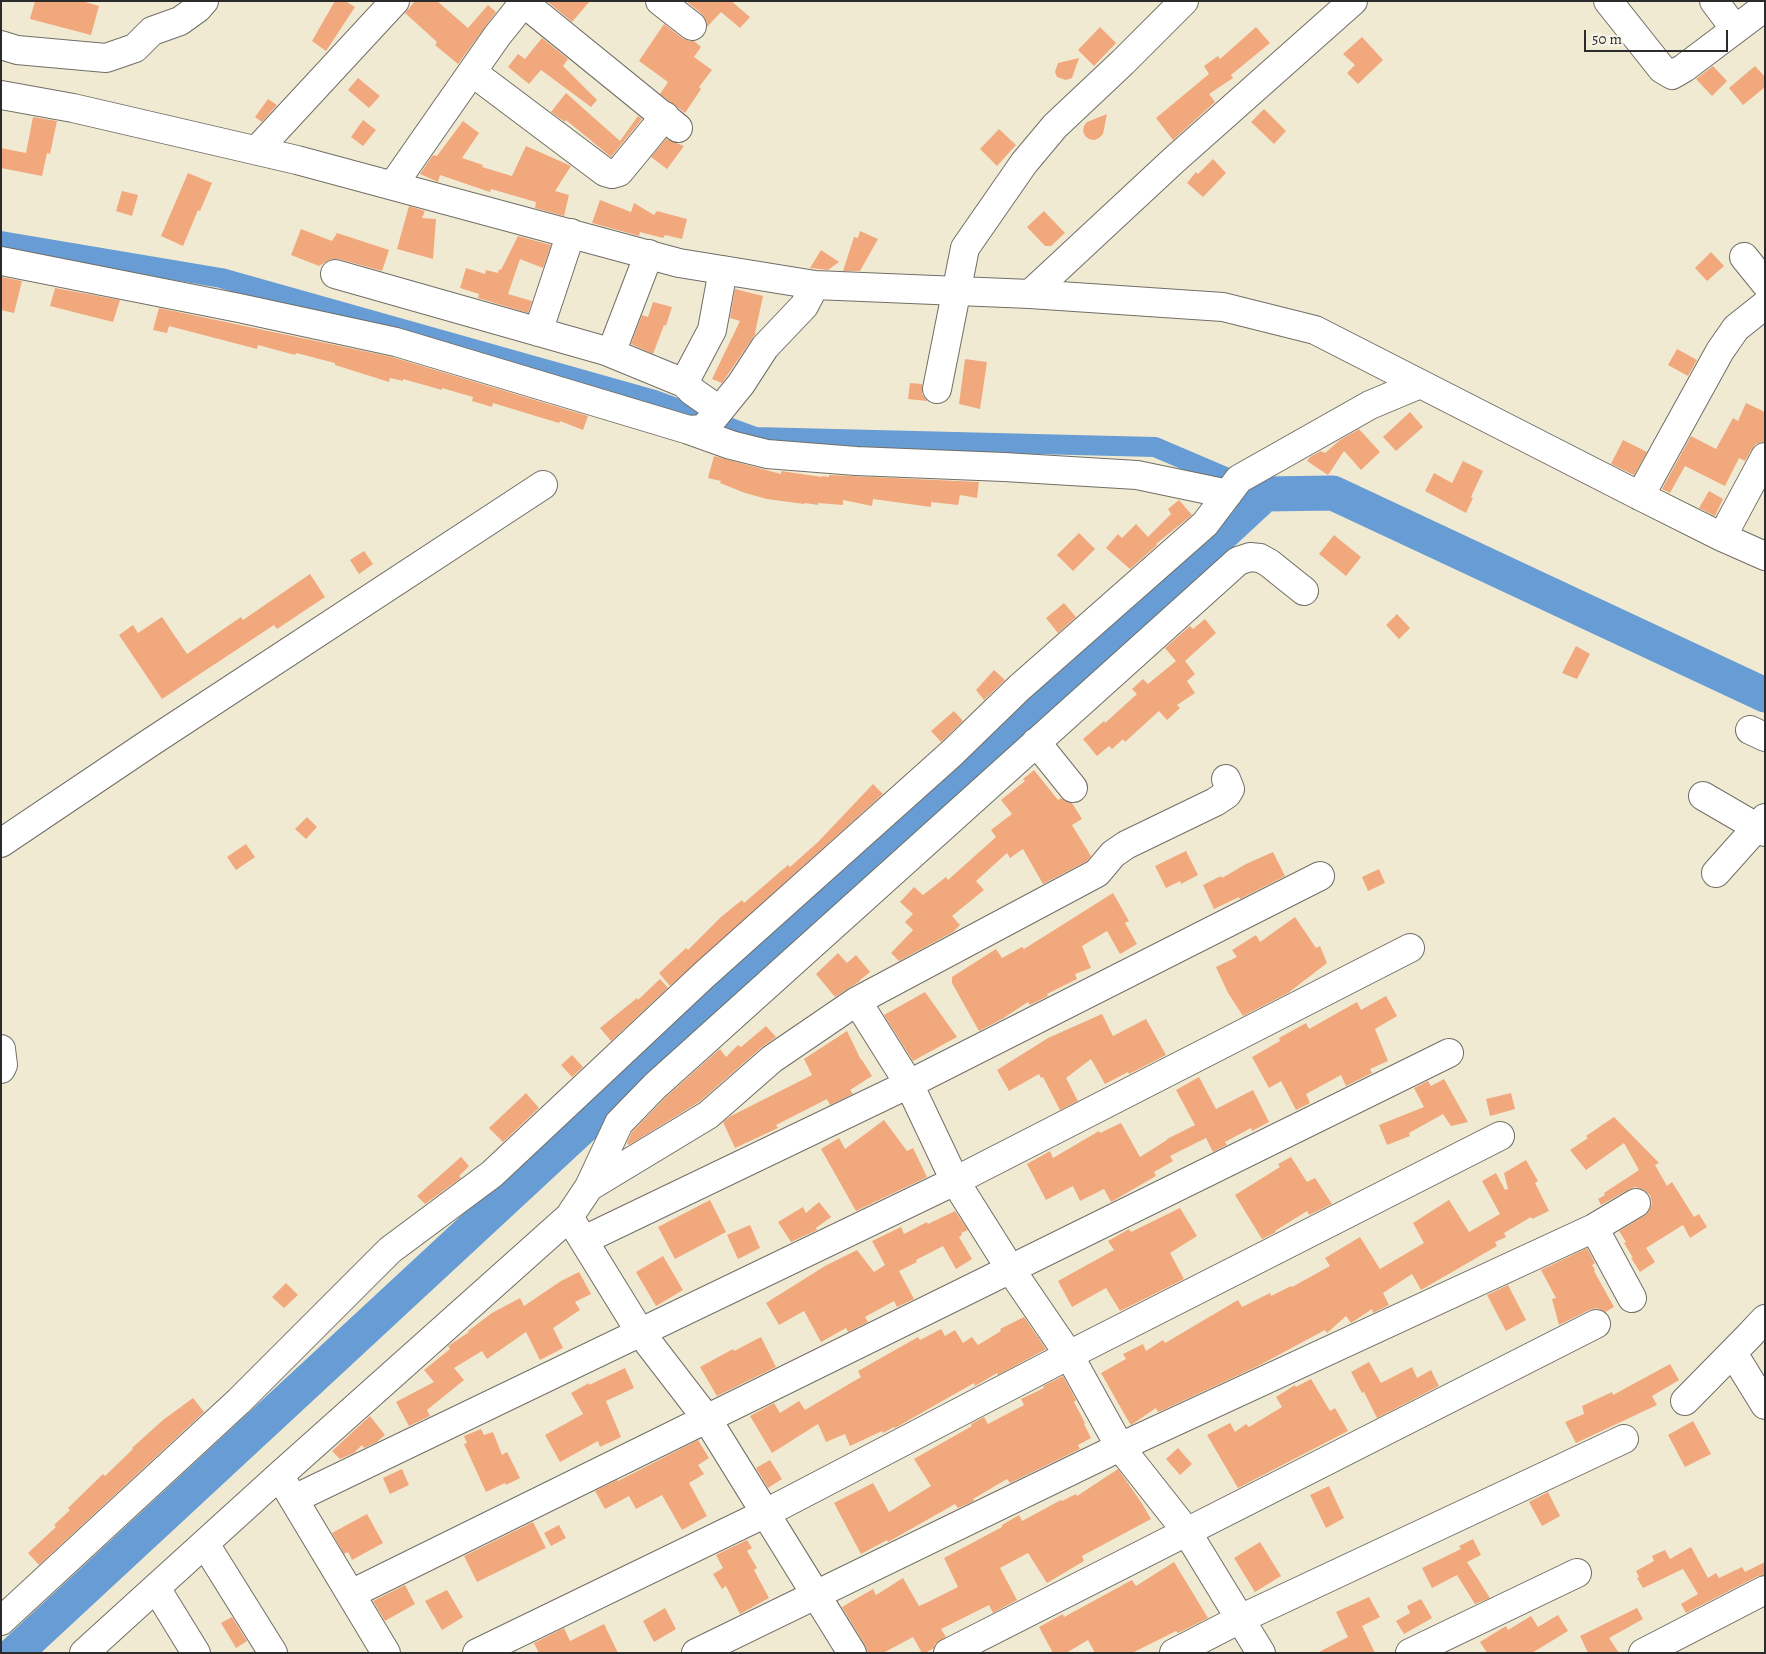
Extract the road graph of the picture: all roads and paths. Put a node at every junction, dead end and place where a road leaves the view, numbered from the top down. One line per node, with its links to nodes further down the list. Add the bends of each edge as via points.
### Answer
1 (204, 1): 12 (street, via 180,21 152,31 135,48 106,58 17,50)
2 (395, 1): 15 (street)
3 (660, 1): 10 (street)
4 (1184, 1): 25 (street, via 1055,126 1024,163 965,248)
5 (1353, 1): 26 (street)
6 (1608, 1): 11 (street, via 1662,69 1672,75)
7 (1714, 1): 11 (street)
8 (524, 2): 13 (street); 13 (street, via 672,122 619,172 612,174 605,172)
9 (1765, 7): 11 (street)
10 (692, 26)
11 (1735, 30)
12 (1, 45)
13 (472, 72): 16 (street)
14 (1, 95): 15 (street)
15 (257, 150): 16 (street)
16 (393, 185): 17 (street)
17 (572, 233): 18 (street); 28 (street)
18 (649, 254): 21 (street); 29 (street)
19 (1744, 257): 23 (street)
20 (1, 261): 33 (street, via 396,342)
21 (723, 270): 24 (street); 30 (street, via 712,330)
22 (335, 274): 28 (street)
23 (1765, 283)
24 (815, 285): 25 (street); 33 (street, via 804,306 765,348 741,384)
25 (956, 290): 26 (street); 32 (street)
26 (1030, 294): 31 (street, via 1223,307 1315,330)
27 (1765, 304): 37 (street, via 1736,328 1720,351)
28 (538, 332): 29 (street)
29 (611, 353): 30 (street)
30 (684, 383): 33 (street, via 692,391)
31 (1420, 384): 36 (street, via 1370,405); 37 (street)
32 (938, 389)
33 (707, 422): 36 (street, via 731,445 767,454 1137,475)
34 (1765, 456): 38 (street)
35 (543, 484): 46 (street)
36 (1233, 487): 84 (street, via 1205,524 1019,688 492,1174 390,1250 239,1401)
37 (1640, 496): 38 (street)
38 (1722, 537): 39 (street)
39 (1765, 556)
40 (1304, 591): 41 (street, via 1260,558 1238,560)
41 (1036, 742): 43 (street); 57 (street, via 655,1086 619,1123)
42 (1226, 780): 50 (street, via 1230,789 1227,794 1126,845 1113,854 1097,873)
43 (1073, 788)
44 (1703, 796): 45 (street)
45 (1762, 826): 47 (street)
46 (1, 843)
47 (1716, 873)
48 (1320, 876): 54 (street)
49 (1410, 948): 56 (street)
50 (857, 1001): 54 (street); 57 (street, via 772,1059 708,1115)
51 (1, 1049): 53 (street, via 4,1065)
52 (1449, 1053): 61 (street)
53 (1, 1069)
54 (909, 1084): 56 (street); 59 (street)
55 (1500, 1136): 67 (street)
56 (955, 1181): 61 (street); 65 (street)
57 (590, 1187): 59 (street)
58 (1636, 1203): 60 (street)
59 (576, 1228): 65 (street); 73 (street)
60 (1594, 1228): 62 (street); 72 (street)
61 (1011, 1270): 67 (street); 70 (street)
62 (1632, 1298)
63 (1765, 1319): 66 (street)
64 (1596, 1324): 76 (street)
65 (640, 1332): 70 (street); 74 (street)
66 (1733, 1353): 68 (street); 69 (street)
67 (1070, 1355): 72 (street); 75 (street)
68 (1685, 1401)
69 (1765, 1405)
70 (707, 1419): 75 (street); 81 (street)
71 (1624, 1439): 83 (street)
72 (1120, 1447): 76 (street); 82 (street)
73 (280, 1475): 74 (street); 77 (street)
74 (294, 1499): 81 (street)
75 (766, 1513): 82 (street); 89 (street)
76 (1187, 1532): 83 (street); 92 (street)
77 (205, 1544): 79 (street); 87 (street)
78 (1577, 1573): 95 (street)
79 (156, 1588): 85 (street); 86 (street)
80 (1765, 1590): 96 (street)
81 (351, 1594): 88 (street)
82 (816, 1594): 90 (street); 91 (street)
83 (1240, 1619): 93 (street); 94 (street)
84 (1, 1621)
85 (84, 1653)
86 (196, 1653)
87 (272, 1653)
88 (386, 1653)
89 (477, 1653)
90 (696, 1653)
91 (852, 1653)
92 (948, 1653)
93 (1174, 1653)
94 (1261, 1653)
95 (1410, 1653)
96 (1642, 1653)

